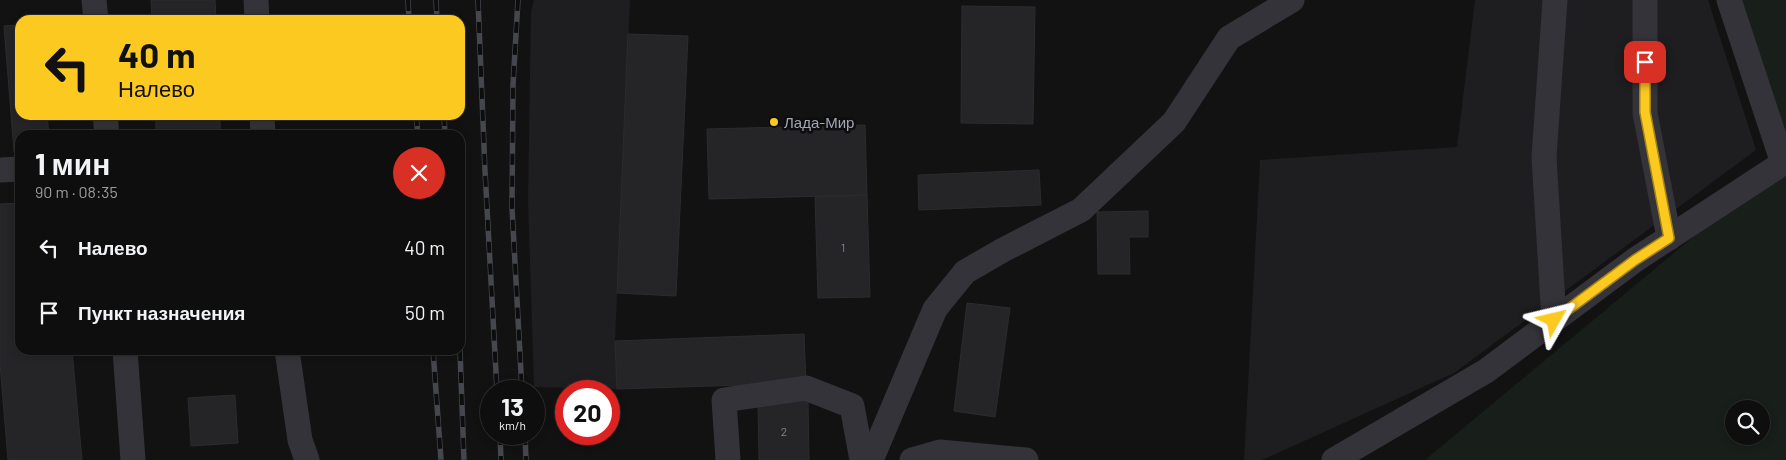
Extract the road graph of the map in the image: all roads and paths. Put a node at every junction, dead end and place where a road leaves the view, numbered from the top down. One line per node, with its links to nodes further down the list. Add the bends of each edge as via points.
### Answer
1 (256, 0): 6 (street)
2 (1292, 0): 18 (street, via 1229,38 1174,122 1081,210 966,272 935,309)
3 (1555, 0): 11 (street, via 1544,157)
4 (1645, 0): 10 (street, via 1645,112)
5 (1729, 0): 7 (street)
6 (257, 15)
7 (1784, 162): 10 (street)
8 (15, 169): 9 (street)
9 (0, 170)
10 (1669, 238): 11 (street)
11 (1554, 320): 21 (street, via 1486,371)
12 (124, 355): 14 (street)
13 (288, 355): 15 (street, via 300,440)
14 (133, 460)
15 (307, 460)
16 (728, 460): 17 (street, via 724,400 806,388 852,406)
17 (862, 460)
18 (871, 460)
19 (912, 460): 20 (street, via 940,452)
20 (1026, 460)
21 (1334, 460)

